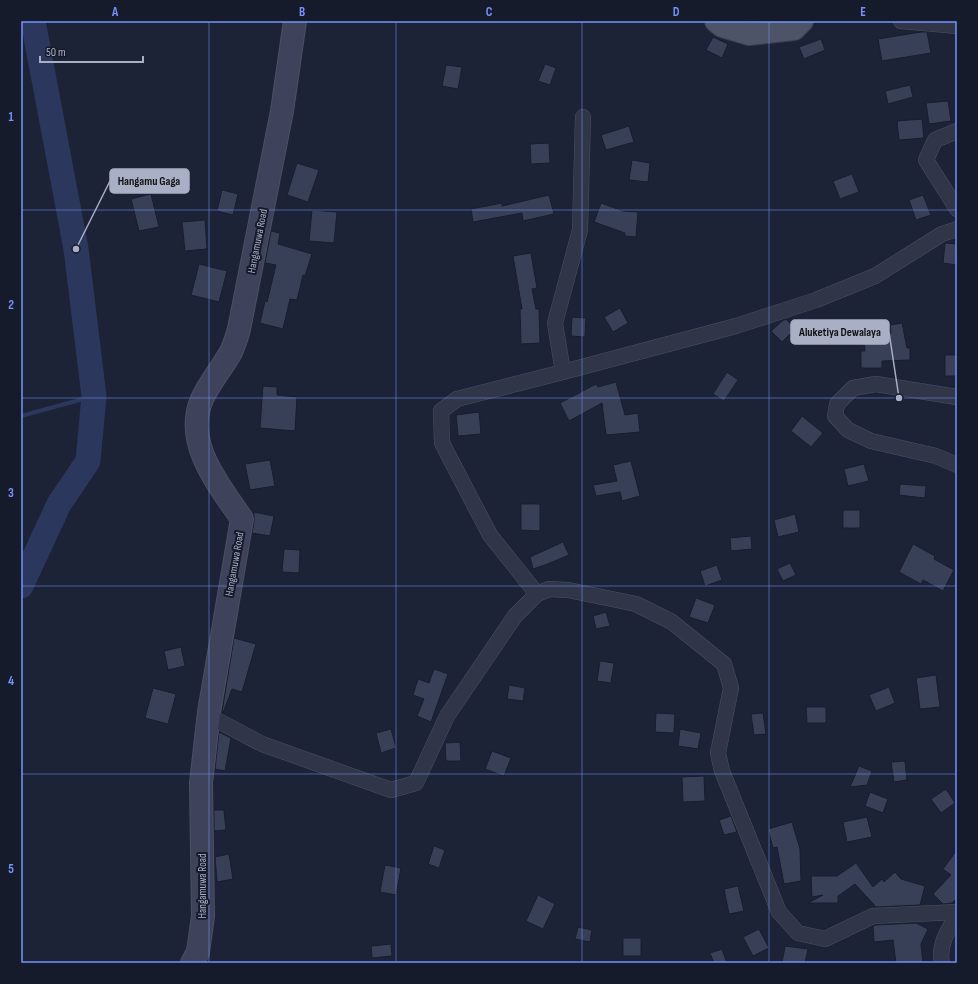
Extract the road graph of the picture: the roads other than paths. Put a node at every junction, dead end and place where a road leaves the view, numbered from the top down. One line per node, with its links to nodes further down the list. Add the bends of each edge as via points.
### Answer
1 (295, 21): 14 (street, Hangamuwa Road, via 282,111 239,329 231,352 202,400 196,421 199,447 210,472 242,519)
2 (716, 21): 3 (main road, via 722,26 748,34 794,29)
3 (802, 21)
4 (901, 21): 5 (street)
5 (957, 26)
6 (583, 118): 10 (street, via 580,230 554,323)
7 (957, 131): 8 (street, via 935,140 926,160)
8 (957, 209)
9 (957, 229): 10 (street, via 942,234 875,276 816,300 736,326)
10 (563, 372): 13 (street, via 457,399 441,411 442,443 490,535)
11 (957, 397): 12 (street, via 876,384 853,388 837,404 835,416 848,430 871,441 936,456)
12 (957, 465)
13 (537, 594): 14 (street, via 515,616 447,716 416,783 391,790 262,744 211,717); 15 (street, via 549,589 568,590 636,604 672,622 724,664 731,688 718,752 722,771 779,912 798,933 825,939 873,916)
14 (209, 712): 17 (street, Hangamuwa Road, via 201,784 203,916 198,952)
15 (957, 912)
16 (957, 916): 18 (street, via 945,935 940,957)
17 (192, 963)
18 (942, 963)

